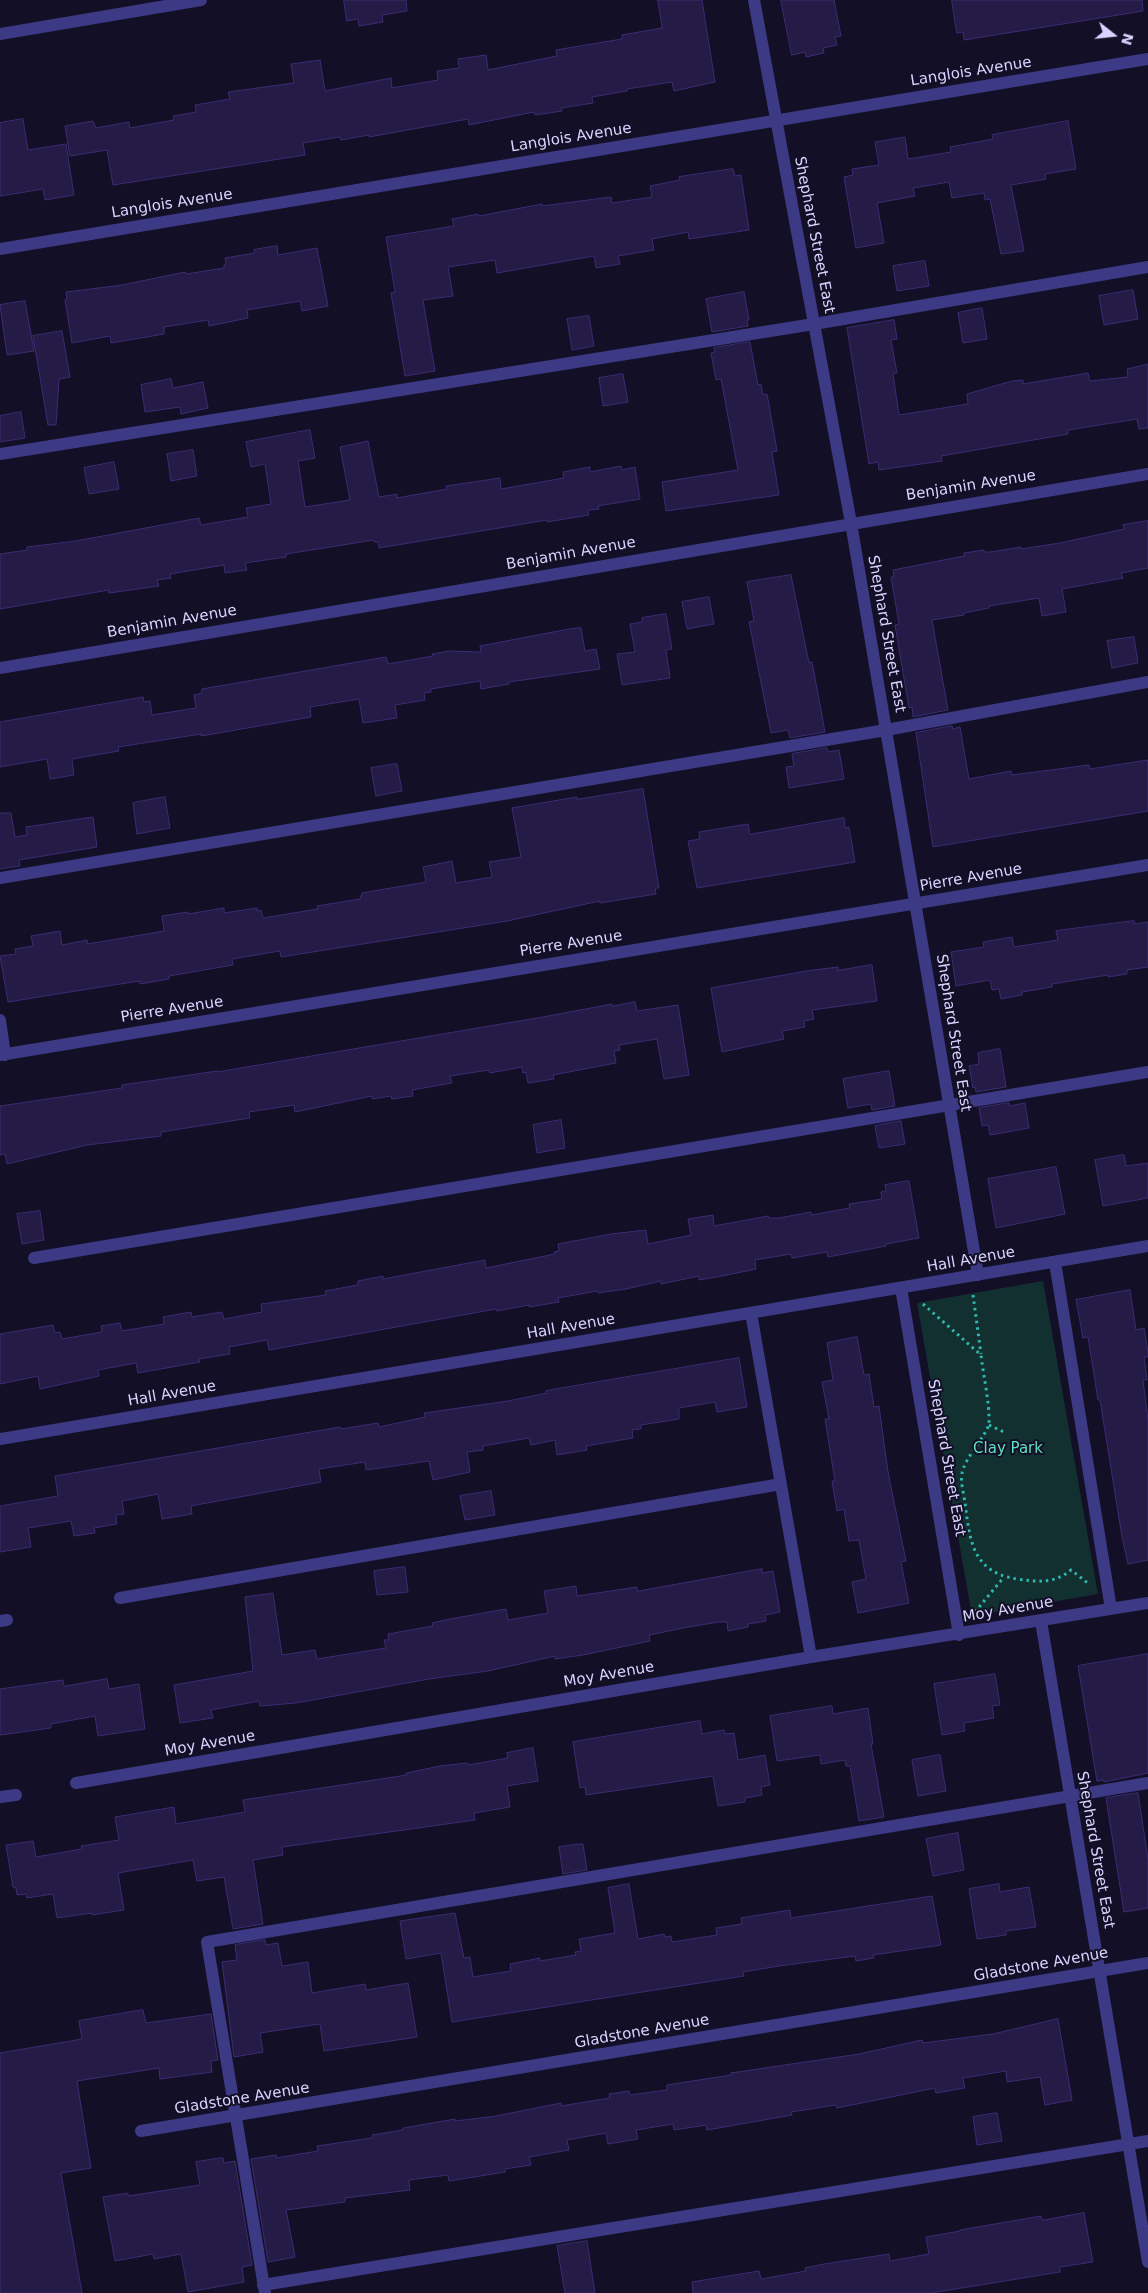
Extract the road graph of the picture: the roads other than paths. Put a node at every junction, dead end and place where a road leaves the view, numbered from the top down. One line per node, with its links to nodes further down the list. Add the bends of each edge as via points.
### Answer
1 (201, 0): 3 (street)
2 (754, 0): 5 (street, Shephard Street East)
3 (0, 34)
4 (1148, 59): 5 (street, Langlois Avenue)
5 (776, 120): 6 (street, Langlois Avenue); 8 (street, Shephard Street East)
6 (0, 249)
7 (1148, 267): 8 (street)
8 (814, 324): 9 (street); 11 (street, Shephard Street East)
9 (0, 454)
10 (1148, 474): 11 (street, Benjamin Avenue)
11 (851, 523): 12 (street, Benjamin Avenue); 14 (street, Shephard Street East)
12 (0, 668)
13 (1148, 682): 14 (street)
14 (886, 730): 16 (street); 17 (street, Shephard Street East)
15 (1148, 865): 17 (street, Pierre Avenue)
16 (0, 878)
17 (915, 904): 19 (street, Pierre Avenue); 21 (street, Shephard Street East)
18 (0, 1020): 19 (street)
19 (3, 1055)
20 (1148, 1072): 21 (street)
21 (949, 1105): 23 (street); 25 (street, Shephard Street East)
22 (1148, 1246): 24 (street, Hall Avenue)
23 (34, 1258)
24 (1055, 1262): 25 (street, Hall Avenue); 32 (street)
25 (978, 1275): 26 (street, Hall Avenue)
26 (900, 1288): 27 (street, Hall Avenue); 34 (street, Shephard Street East)
27 (751, 1313): 28 (street, Hall Avenue); 29 (street)
28 (0, 1439)
29 (781, 1484): 30 (street); 35 (street)
30 (120, 1598)
31 (1148, 1603): 32 (street, Moy Avenue)
32 (1111, 1609): 33 (street, Moy Avenue)
33 (1041, 1621): 34 (street, Moy Avenue); 39 (street, Shephard Street East)
34 (959, 1634): 35 (street, Moy Avenue)
35 (811, 1657): 36 (street, Moy Avenue)
36 (76, 1783)
37 (1148, 1783): 39 (street)
38 (16, 1795): 40 (street)
39 (1070, 1796): 42 (street, Shephard Street East); 43 (street, via 207,1942)
40 (0, 1797)
41 (1148, 1963): 42 (street, Gladstone Avenue)
42 (1099, 1972): 43 (street, Gladstone Avenue); 46 (street, Shephard Street East)
43 (236, 2117): 44 (street, Gladstone Avenue); 48 (street)
44 (141, 2132)
45 (1148, 2141): 46 (street)
46 (1128, 2144): 47 (street, Shephard Street East); 48 (street)
47 (1148, 2262)
48 (264, 2289)

